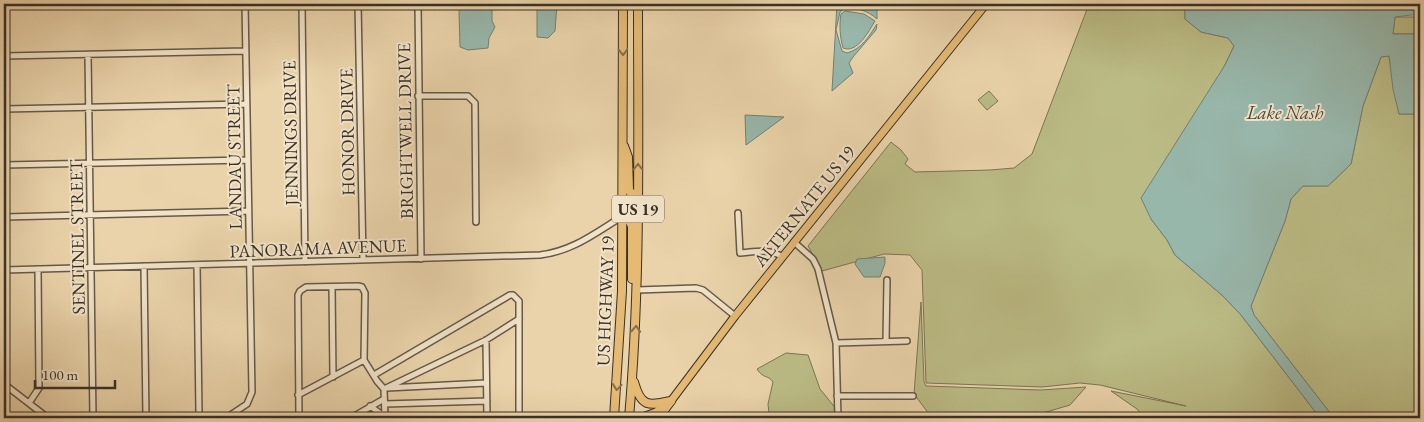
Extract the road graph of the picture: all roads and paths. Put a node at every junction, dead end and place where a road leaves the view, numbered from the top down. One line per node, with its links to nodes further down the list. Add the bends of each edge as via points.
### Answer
1 (245, 4): 8 (street, LANDAU STREET)
2 (302, 4): 30 (street, JENNINGS DRIVE)
3 (358, 4): 29 (street, HONOR DRIVE)
4 (418, 4): 11 (street, BRIGHTWELL DRIVE)
5 (623, 4): 15 (highway, US HIGHWAY 19 / US 19, one-way to 15)
6 (638, 4): 19 (highway, US HIGHWAY 19 / US 19, one-way to 6)
7 (986, 4): 26 (main road, ALTERNATE US 19)
8 (246, 51): 9 (street); 12 (street, LANDAU STREET)
9 (88, 55): 10 (street); 13 (street, SENTINEL STREET)
10 (4, 56)
11 (418, 96): 25 (street, via 468,96 475,103); 28 (street, BRIGHTWELL DRIVE)
12 (246, 104): 13 (street); 16 (street, LANDAU STREET)
13 (88, 108): 14 (street); 17 (street, SENTINEL STREET)
14 (4, 109)
15 (623, 142): 19 (highway, via 628,157 629,190); 23 (highway, US HIGHWAY 19 / US 19)
16 (247, 160): 17 (street); 20 (street, LANDAU STREET)
17 (89, 162): 18 (street); 22 (street, SENTINEL STREET)
18 (4, 165)
19 (638, 196): 39 (highway, US HIGHWAY 19 / US 19)
20 (248, 211): 22 (street); 31 (street, LANDAU STREET)
21 (738, 212): 27 (street, via 740,252 776,252)
22 (90, 215): 24 (street); 34 (street, SENTINEL STREET)
23 (623, 216): 28 (street, PANORAMA AVENUE, via 560,252); 40 (highway, via 631,221 632,226 632,281); 74 (highway, US HIGHWAY 19 / US 19, one-way to 74, via 622,320)
24 (4, 217)
25 (476, 222)
26 (794, 242): 27 (main road, ALTERNATE US 19); 46 (street, via 813,259 818,269)
27 (782, 257): 41 (main road, ALTERNATE US 19)
28 (421, 259): 29 (street, PANORAMA AVENUE)
29 (363, 260): 30 (street, PANORAMA AVENUE)
30 (305, 262): 31 (street, PANORAMA AVENUE)
31 (250, 264): 32 (street, PANORAMA AVENUE); 66 (street, LANDAU STREET, via 252,392 248,404)
32 (197, 265): 33 (street, PANORAMA AVENUE); 65 (street)
33 (144, 266): 34 (street, PANORAMA AVENUE); 64 (street)
34 (91, 267): 35 (street, PANORAMA AVENUE); 63 (street, SENTINEL STREET)
35 (38, 269): 36 (street, PANORAMA AVENUE); 60 (street, via 39,388)
36 (4, 270)
37 (887, 280): 44 (street)
38 (332, 287): 47 (street, via 358,286 365,293); 49 (street); 54 (street, via 306,287 298,295)
39 (637, 290): 40 (highway, US HIGHWAY 19 / US 19); 41 (street, via 696,288)
40 (636, 310): 50 (highway, US HIGHWAY 19 / US 19, one-way to 40)
41 (735, 316): 58 (main road, ALTERNATE US 19)
42 (520, 319): 43 (street); 48 (street, via 519,301 510,295); 72 (street)
43 (486, 340): 51 (street); 53 (street)
44 (886, 341): 45 (street); 46 (street)
45 (907, 341)
46 (836, 343): 55 (street)
47 (364, 360): 48 (street); 49 (street)
48 (374, 375): 53 (street)
49 (333, 377): 54 (street)
50 (632, 378): 58 (highway, via 643,402 654,405); 75 (highway, US HIGHWAY 19 / US 19)
51 (486, 383): 53 (street); 57 (street)
52 (4, 384): 60 (street)
53 (384, 389): 59 (street)
54 (298, 394): 67 (street)
55 (837, 396): 56 (street); 78 (street)
56 (913, 396)
57 (486, 400): 59 (street); 70 (street)
58 (671, 401): 76 (main road, ALTERNATE US 19); 77 (highway)
59 (385, 402): 61 (street); 69 (street)
60 (29, 403): 62 (street)
61 (370, 406): 68 (street); 69 (street)
62 (48, 418)
63 (93, 418)
64 (146, 418)
65 (200, 418)
66 (226, 418)
67 (299, 418)
68 (350, 418)
69 (385, 418)
70 (487, 418)
71 (507, 418): 72 (street)
72 (519, 418): 73 (street)
73 (590, 418)
74 (614, 418)
75 (629, 418)
76 (640, 418)
77 (658, 418)
78 (838, 418)

